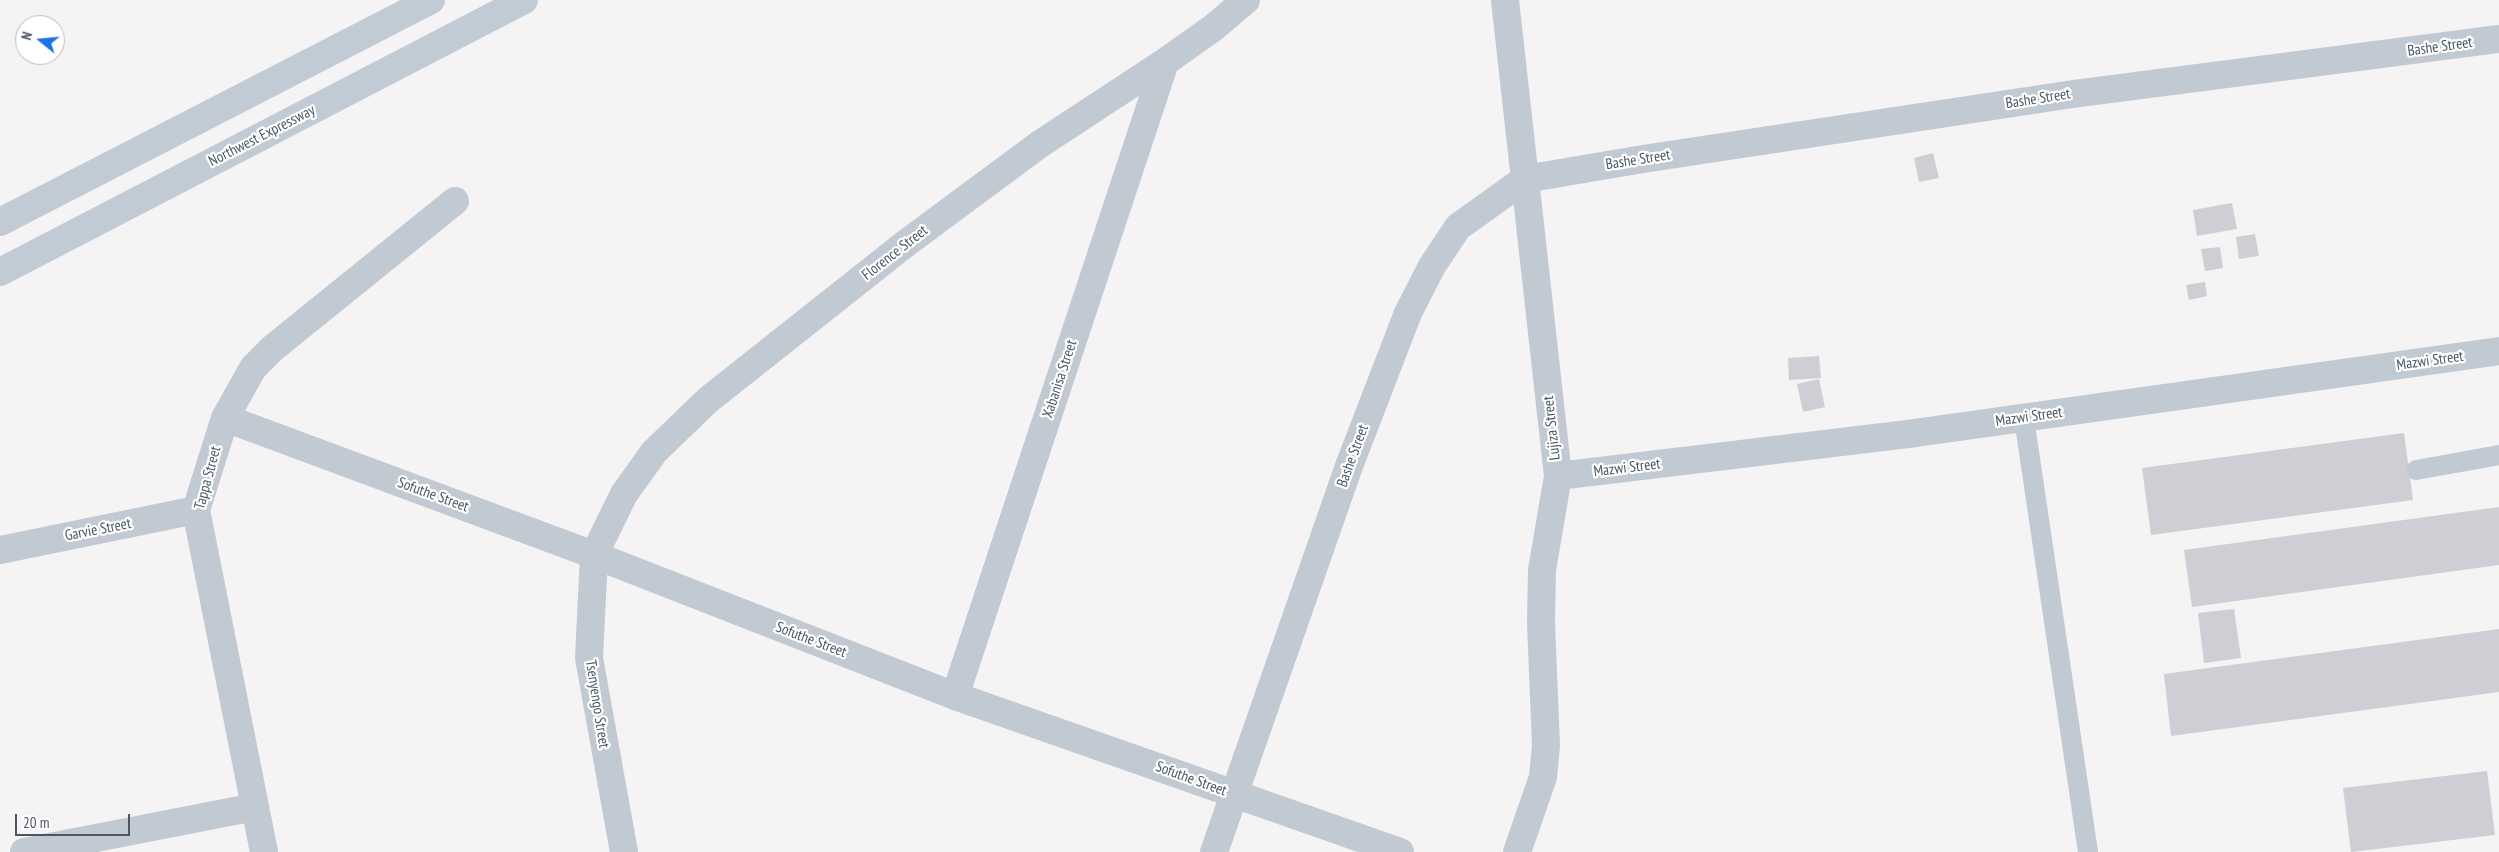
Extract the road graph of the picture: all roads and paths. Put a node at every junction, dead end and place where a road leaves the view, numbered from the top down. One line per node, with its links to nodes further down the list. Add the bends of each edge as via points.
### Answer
1 (431, 0): 9 (main road)
2 (524, 0): 10 (main road, Northwest Expressway)
3 (1246, 0): 6 (street, Florence Street)
4 (1504, 0): 7 (street, Lujiza Street)
5 (2499, 39): 7 (street, Bashe Street, via 2063,95)
6 (1165, 62): 19 (street, Florence Street, via 1040,144 913,238 708,400 654,452 624,494); 20 (street, Xabanisa Street)
7 (1525, 179): 16 (street, Lujiza Street); 21 (street, Bashe Street, via 1458,227 1432,266 1408,313 1349,466)
8 (455, 200): 12 (street, Tappa Street, via 273,348 253,368)
9 (0, 222)
10 (0, 272)
11 (2499, 351): 13 (street, Mazwi Street)
12 (225, 418): 17 (street, Tappa Street); 19 (street, Sofuthe Street)
13 (2024, 418): 16 (street, Mazwi Street); 29 (lane)
14 (2499, 455): 15 (lane)
15 (2416, 470)
16 (1558, 476): 28 (street, Lujiza Street, via 1542,570 1546,746 1543,777)
17 (196, 510): 18 (street, Garvie Street); 22 (street, Tappa Street)
18 (0, 550)
19 (594, 555): 20 (street, Sofuthe Street); 25 (street, Tsenyengo Street, via 589,658)
20 (955, 696): 21 (street, Sofuthe Street)
21 (1234, 794): 26 (street, Bashe Street); 27 (street, Sofuthe Street)
22 (255, 807): 23 (street); 24 (street, Tappa Street)
23 (24, 852)
24 (264, 852)
25 (624, 852)
26 (1214, 852)
27 (1400, 852)
28 (1517, 852)
29 (2088, 852)

